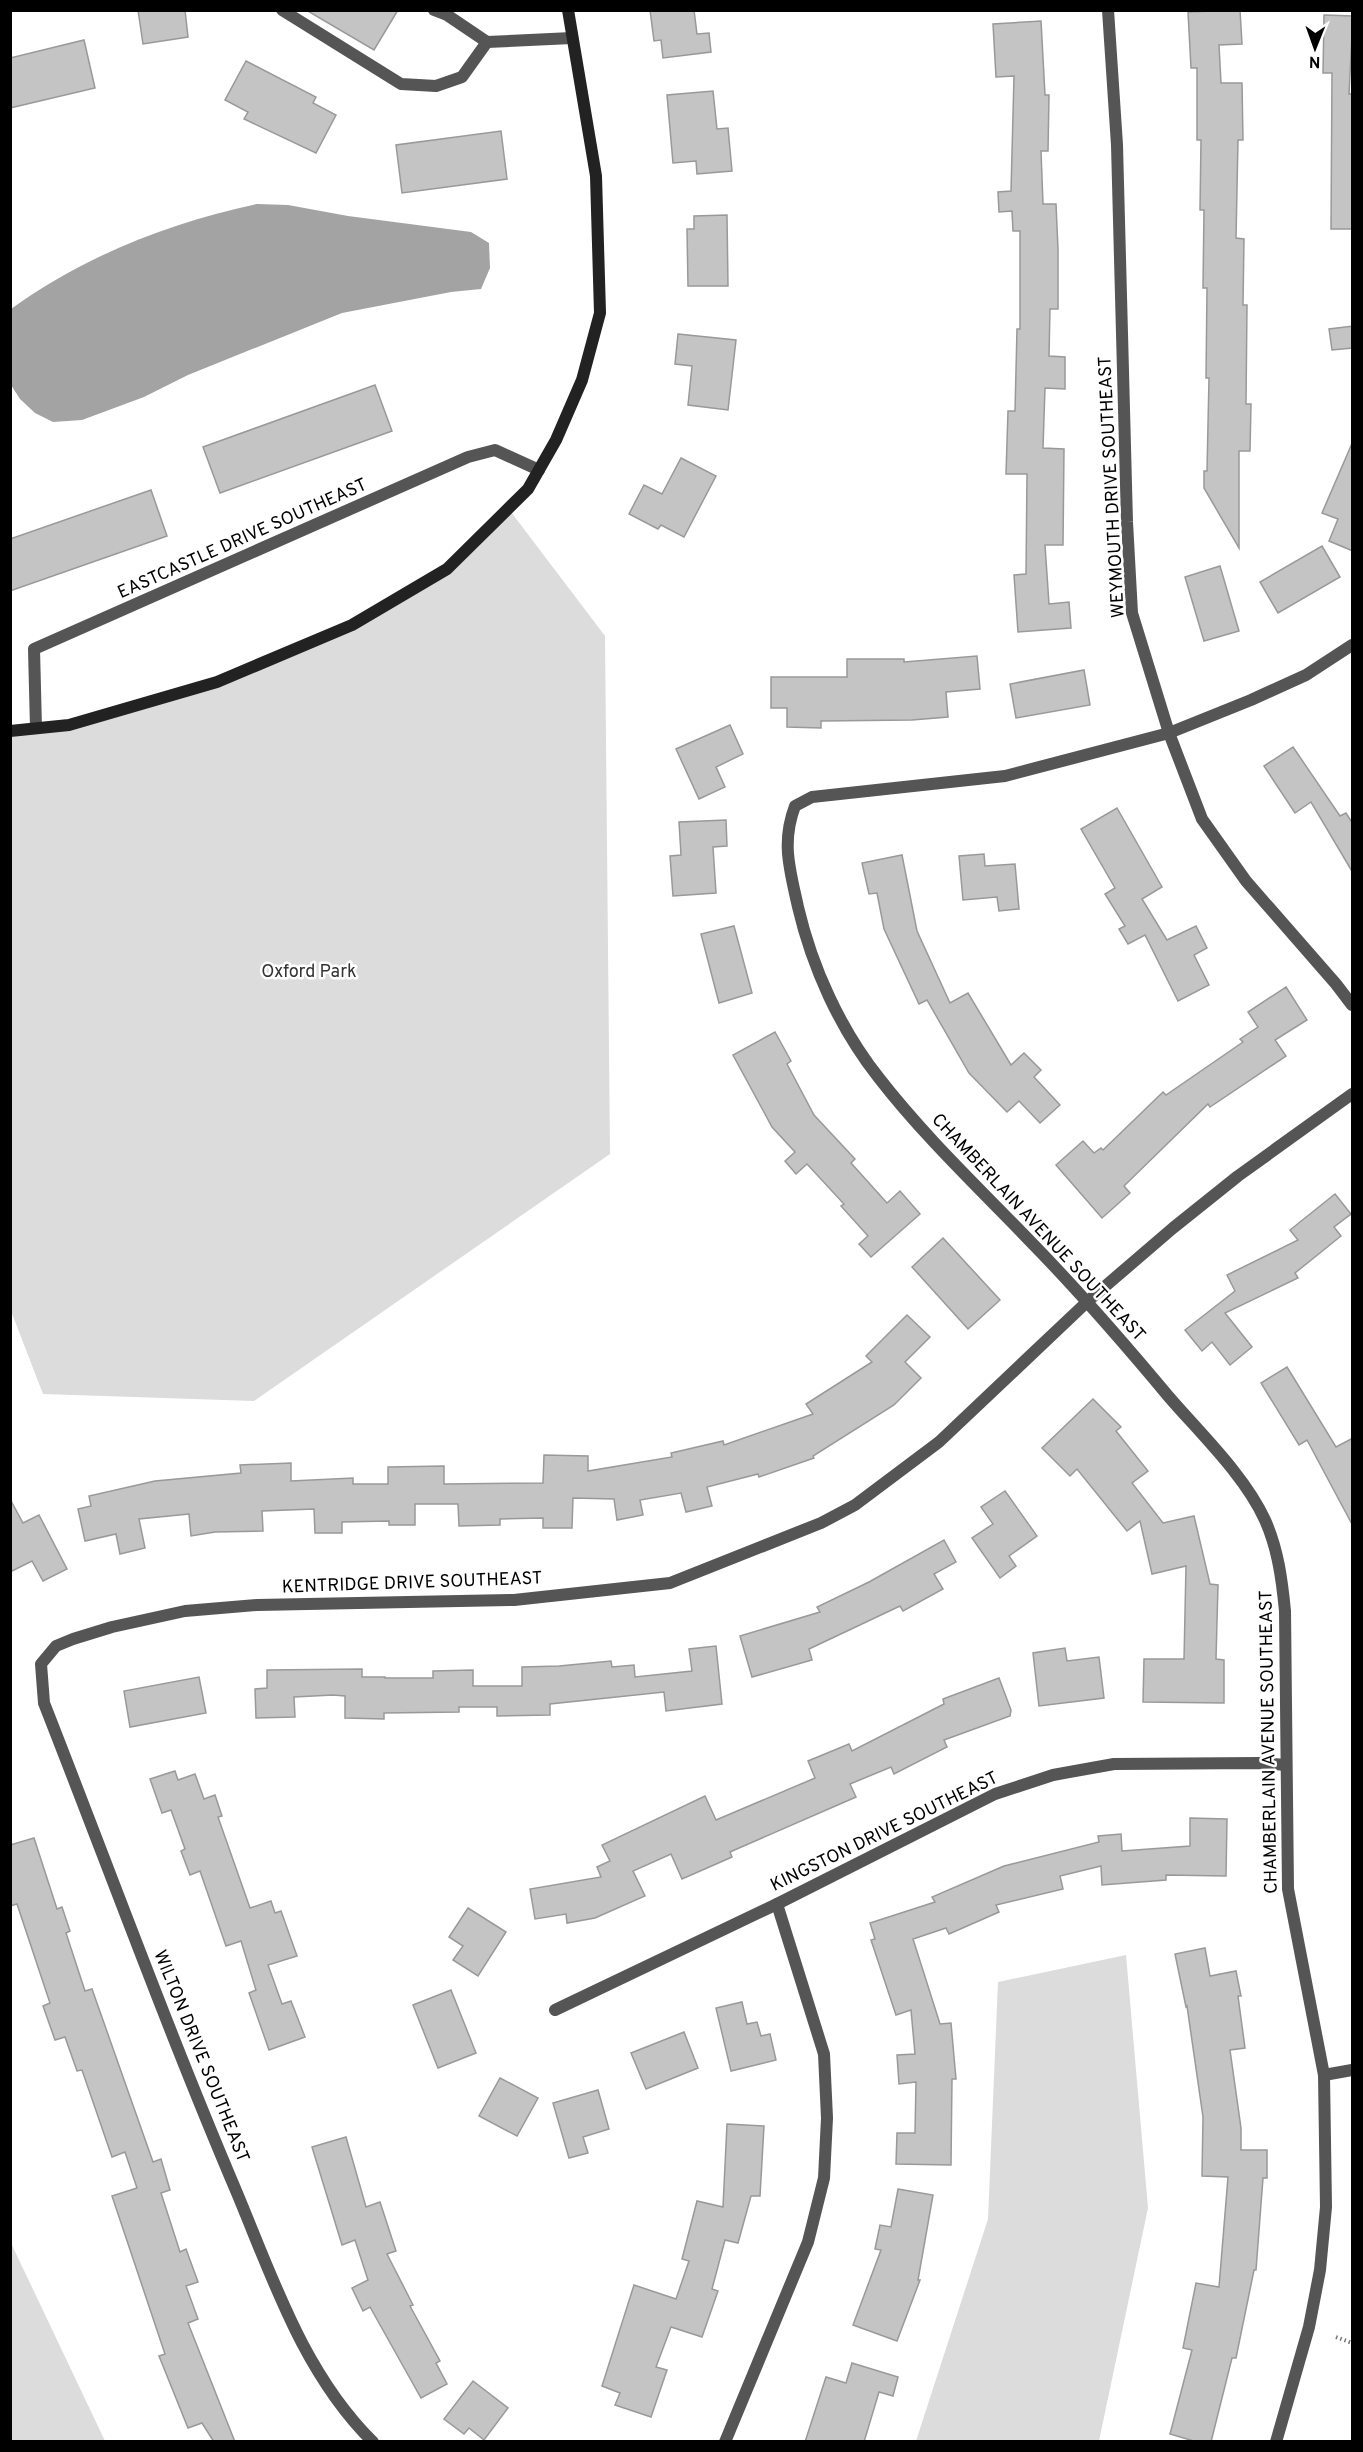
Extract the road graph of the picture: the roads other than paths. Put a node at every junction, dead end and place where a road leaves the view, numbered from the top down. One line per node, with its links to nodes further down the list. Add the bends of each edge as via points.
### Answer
1 (282, 10): 6 (street, via 401,84 436,86 462,77)
2 (434, 10): 6 (street)
3 (568, 10): 5 (street)
4 (1108, 10): 11 (street, WEYMOUTH DRIVE SOUTHEAST, via 1118,146 1132,613)
5 (572, 38): 6 (street); 7 (street, via 596,176 600,313 582,380)
6 (487, 42)
7 (539, 470): 9 (street, via 528,489 447,569 352,625 217,682 69,725); 9 (street, EASTCASTLE DRIVE SOUTHEAST, via 495,450 468,458 34,649)
8 (1353, 645): 11 (street, via 1306,675)
9 (36, 729): 10 (street)
10 (10, 732)
11 (1169, 733): 12 (street, WEYMOUTH DRIVE SOUTHEAST, via 1202,819 1246,881); 14 (street, CHAMBERLAIN AVENUE SOUTHEAST, via 1005,776 812,797 795,806 788,824 787,856 801,919 819,974 842,1020 878,1077 917,1122)
12 (1353, 1005)
13 (1353, 1094): 14 (street, KENTRIDGE DRIVE SOUTHEAST, via 1229,1184)
14 (1088, 1301): 15 (street, KENTRIDGE DRIVE SOUTHEAST, via 939,1442 855,1505 821,1523 670,1583 514,1600 257,1605 185,1611 73,1639 56,1646); 16 (street, CHAMBERLAIN AVENUE SOUTHEAST, via 1240,1481 1265,1520 1281,1567 1285,1611)
15 (41, 1664): 21 (street, WILTON DRIVE SOUTHEAST, via 44,1703 218,2149 301,2345 355,2424)
16 (1286, 1765): 17 (street, KINGSTON DRIVE SOUTHEAST, via 1114,1764 1053,1775 995,1794); 20 (street, CHAMBERLAIN AVENUE SOUTHEAST, via 1288,1889)
17 (777, 1904): 18 (street, KINGSTON DRIVE SOUTHEAST); 22 (street, via 824,2054 824,2178 808,2242)
18 (555, 2010)
19 (1353, 2070): 20 (street)
20 (1324, 2074): 23 (street, CHAMBERLAIN AVENUE SOUTHEAST, via 1326,2207 1320,2270 1309,2327)
21 (373, 2442)
22 (724, 2442)
23 (1276, 2442)

